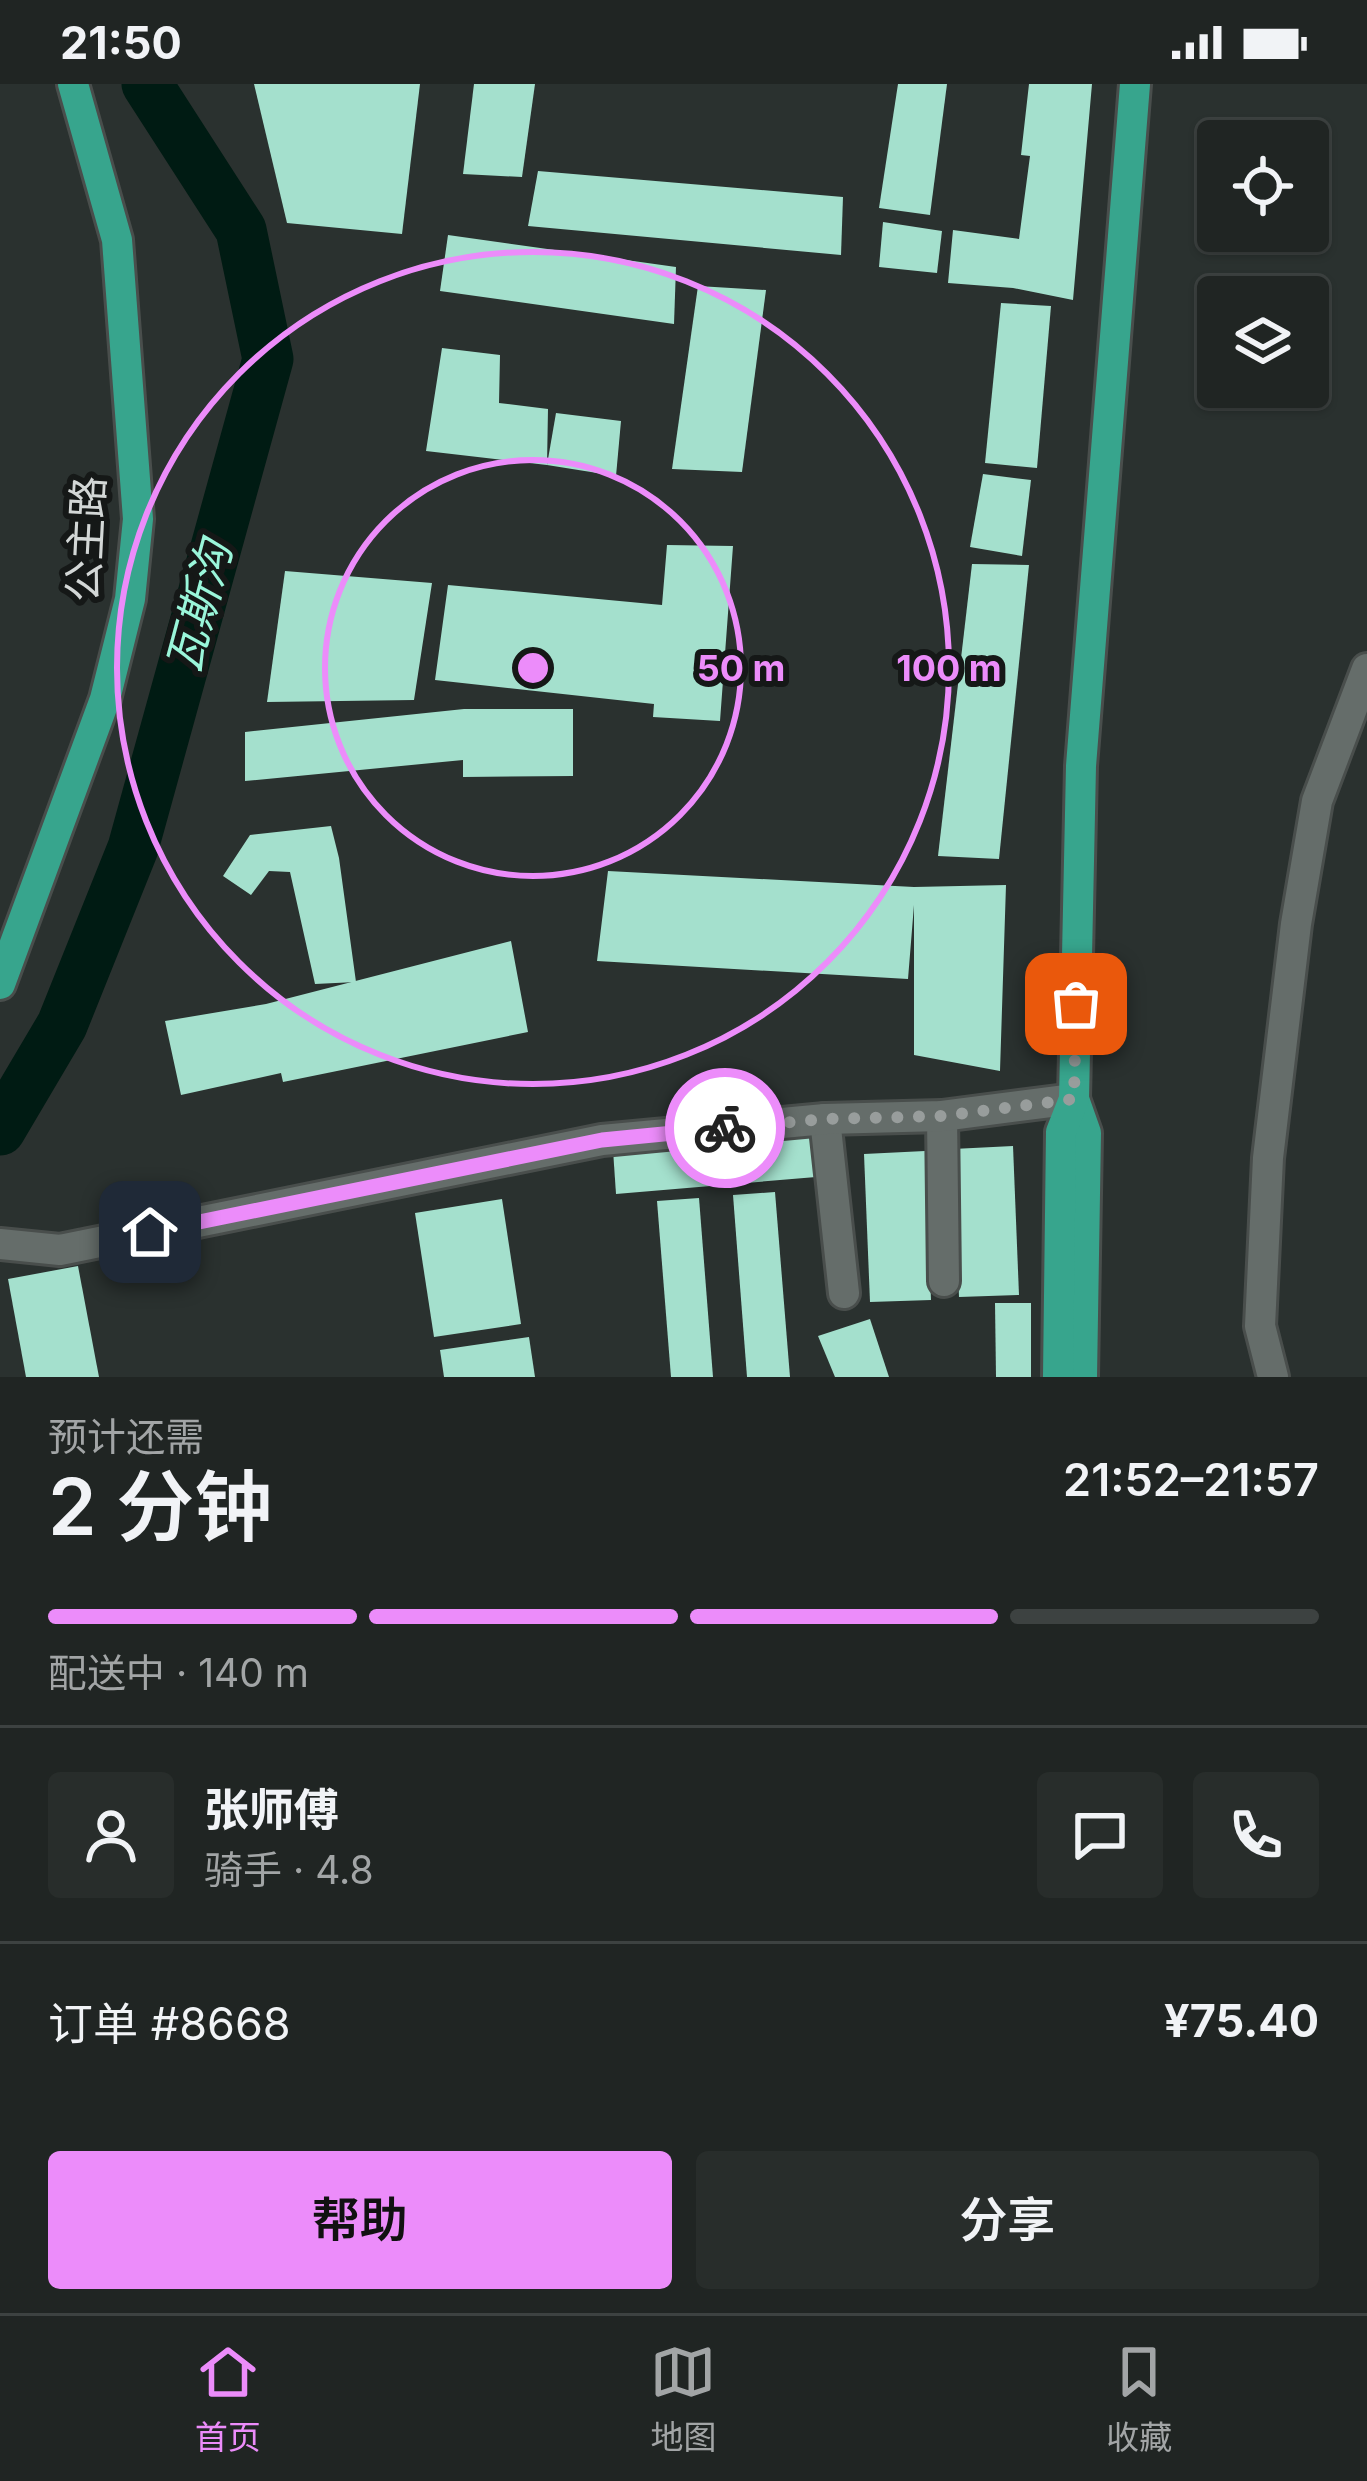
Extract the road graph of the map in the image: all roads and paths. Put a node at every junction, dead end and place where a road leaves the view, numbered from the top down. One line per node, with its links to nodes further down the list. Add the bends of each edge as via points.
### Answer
1 (73, 84): 4 (main road, 公主路, via 117,240 138,519 130,599 105,699)
2 (1135, 84): 5 (main road, via 1081,766)
3 (1367, 669): 13 (street, via 1317,801 1296,924 1268,1158 1261,1326)
4 (0, 984)
5 (1074, 1099): 6 (street); 11 (main road, via 1061,1132); 12 (main road, via 1086,1133)
6 (942, 1116): 7 (street); 9 (street)
7 (825, 1119): 8 (street, via 602,1140 60,1250); 10 (street)
8 (0, 1244)
9 (944, 1281)
10 (844, 1293)
11 (1058, 1377)
12 (1082, 1377)
13 (1274, 1377)

